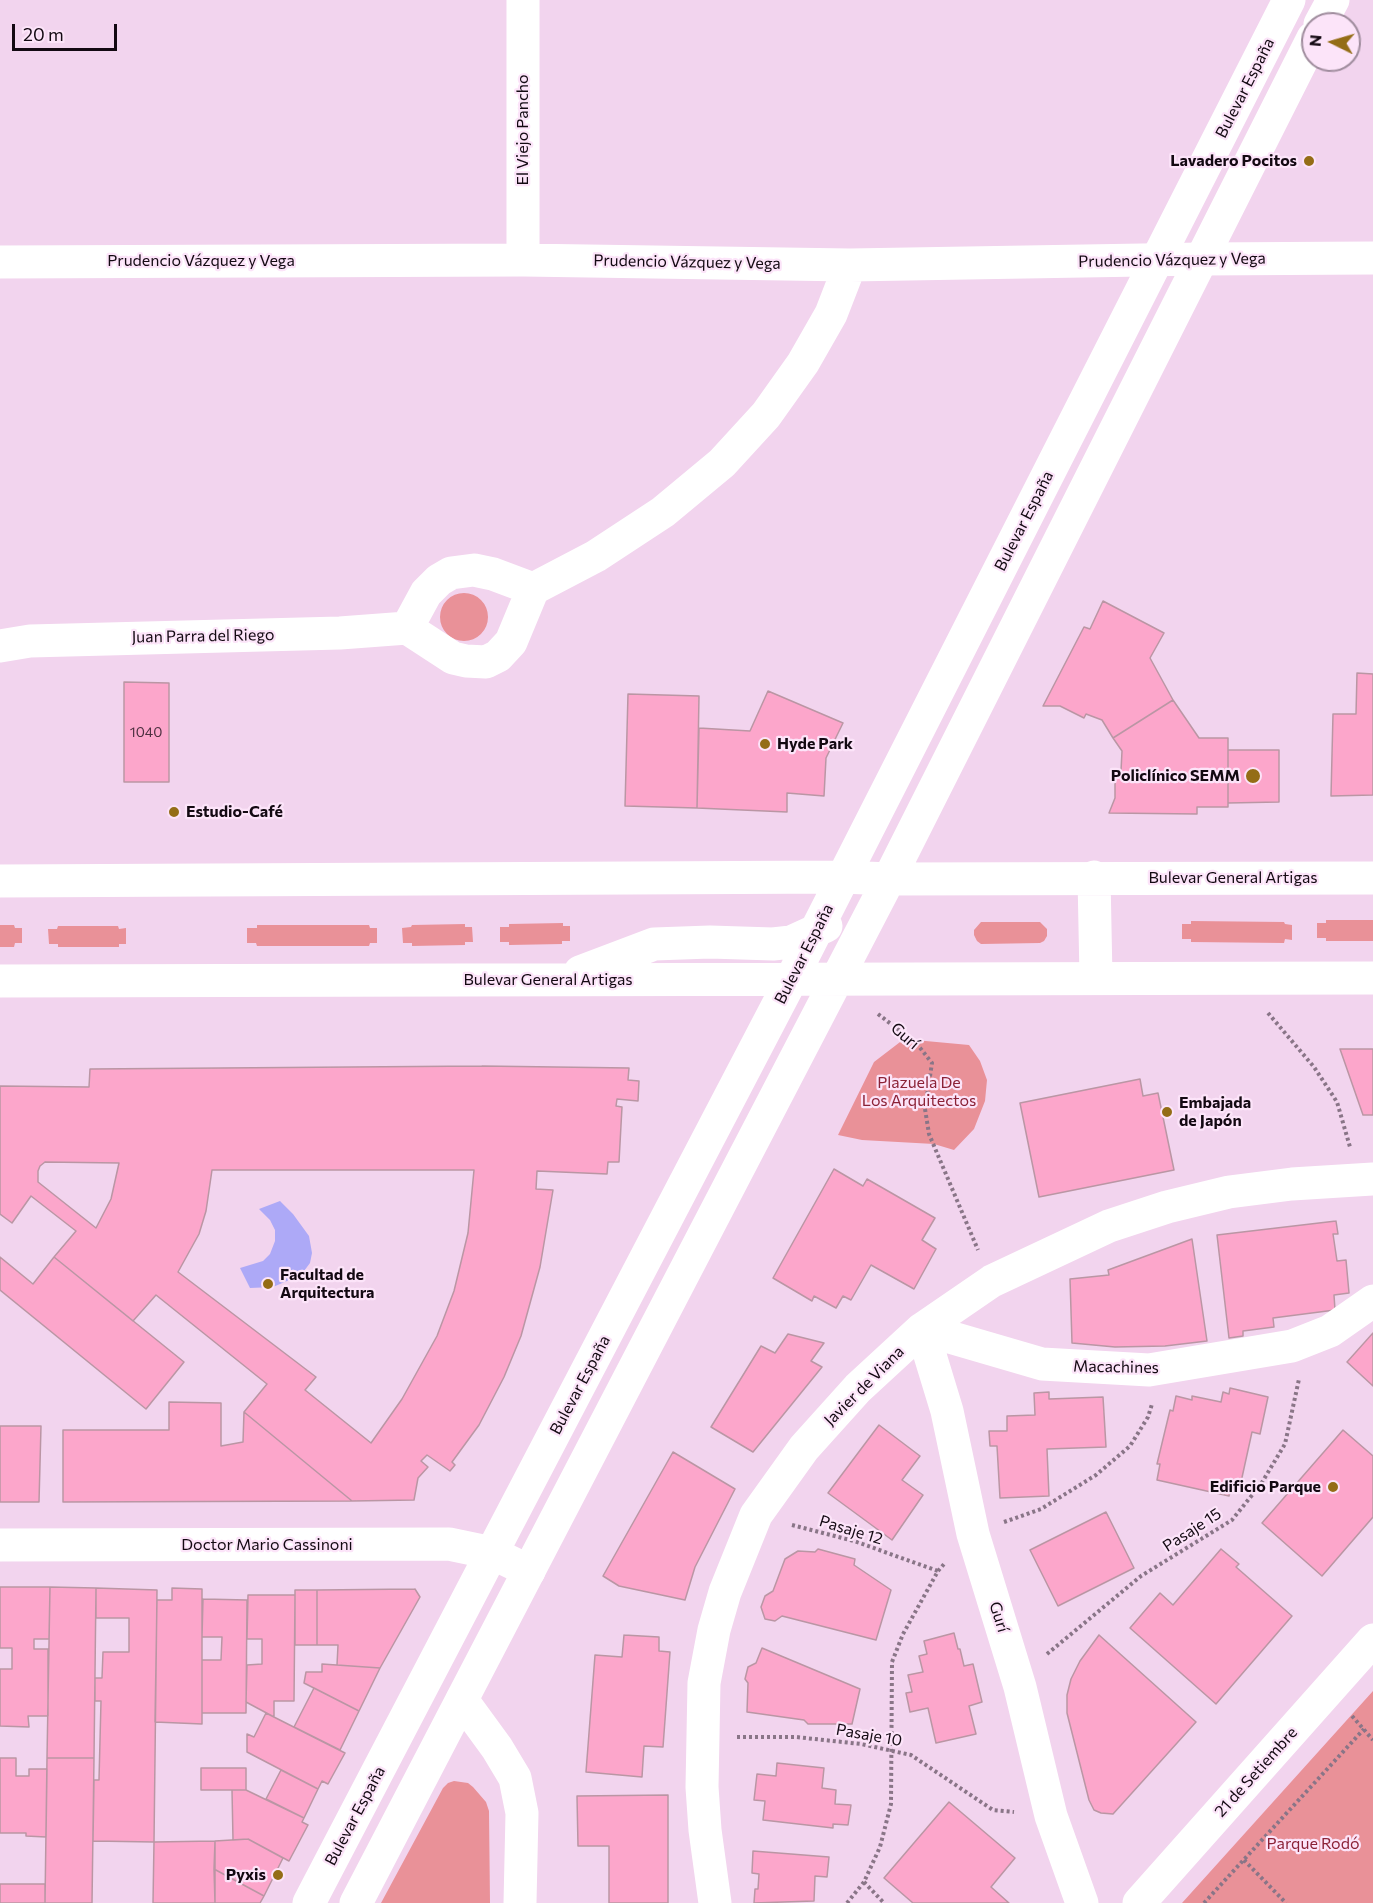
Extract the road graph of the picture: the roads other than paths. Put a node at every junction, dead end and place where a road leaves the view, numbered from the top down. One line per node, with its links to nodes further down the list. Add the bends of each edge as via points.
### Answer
1 (523, 0): 7 (main road, El Viejo Pancho)
2 (1289, 0): 5 (main road, Bulevar España)
3 (1301, 62): 6 (main road)
4 (1373, 258): 6 (main road, Prudencio Vázquez y Vega)
5 (1158, 259): 6 (main road, Prudencio Vázquez y Vega); 9 (main road, Prudencio Vázquez y Vega); 13 (main road, Bulevar España)
6 (1201, 259): 16 (main road)
7 (522, 260): 8 (main road, Prudencio Vázquez y Vega); 9 (main road, Prudencio Vázquez y Vega)
8 (0, 262)
9 (850, 265): 10 (main road, via 831,314 803,363 766,415 722,463 663,512 596,556)
10 (533, 590): 11 (main road, via 484,572 451,573 426,592); 11 (main road, via 511,642 486,662 453,658)
11 (407, 628): 12 (main road, Juan Parra del Riego, via 30,641)
12 (0, 646)
13 (843, 877): 16 (main road, Bulevar General Artigas); 17 (main road, Bulevar General Artigas); 18 (main road, Bulevar España)
14 (1094, 878): 15 (main road, Bulevar General Artigas); 16 (main road, Bulevar General Artigas); 19 (main road)
15 (1373, 878)
16 (889, 879): 18 (main road, via 860,907); 23 (main road)
17 (0, 881)
18 (816, 930): 21 (main road, via 791,942 773,944 654,944); 22 (main road, Bulevar España)
19 (1096, 978): 20 (main road, Bulevar General Artigas); 23 (main road, Bulevar General Artigas)
20 (1373, 978)
21 (559, 980): 22 (main road, Bulevar General Artigas); 24 (main road, Bulevar General Artigas)
22 (791, 980): 23 (main road, Bulevar General Artigas); 29 (main road, Bulevar España)
23 (836, 980): 30 (main road)
24 (0, 981)
25 (1364, 1180): 27 (main road, Javier de Viana, via 1229,1192 1109,1226 992,1281)
26 (1373, 1301): 27 (main road, Macachines, via 1329,1331 1292,1346 1149,1370 1042,1364)
27 (922, 1329): 36 (main road, Javier de Viana, via 858,1388 804,1448 756,1515 725,1593 704,1683 702,1739 703,1809); 37 (main road, Gurí, via 947,1411 973,1534 1020,1687 1051,1816)
28 (0, 1545): 29 (main road, Doctor Mario Cassinoni, via 449,1544)
29 (492, 1553): 30 (main road, Doctor Mario Cassinoni); 33 (main road, Bulevar España)
30 (529, 1570): 32 (main road)
31 (1373, 1640): 38 (main road, 21 de Setiembre)
32 (462, 1700): 34 (main road); 35 (main road, via 515,1778 522,1813)
33 (309, 1903)
34 (356, 1903)
35 (520, 1903)
36 (715, 1903)
37 (1082, 1903)
38 (1139, 1903)

